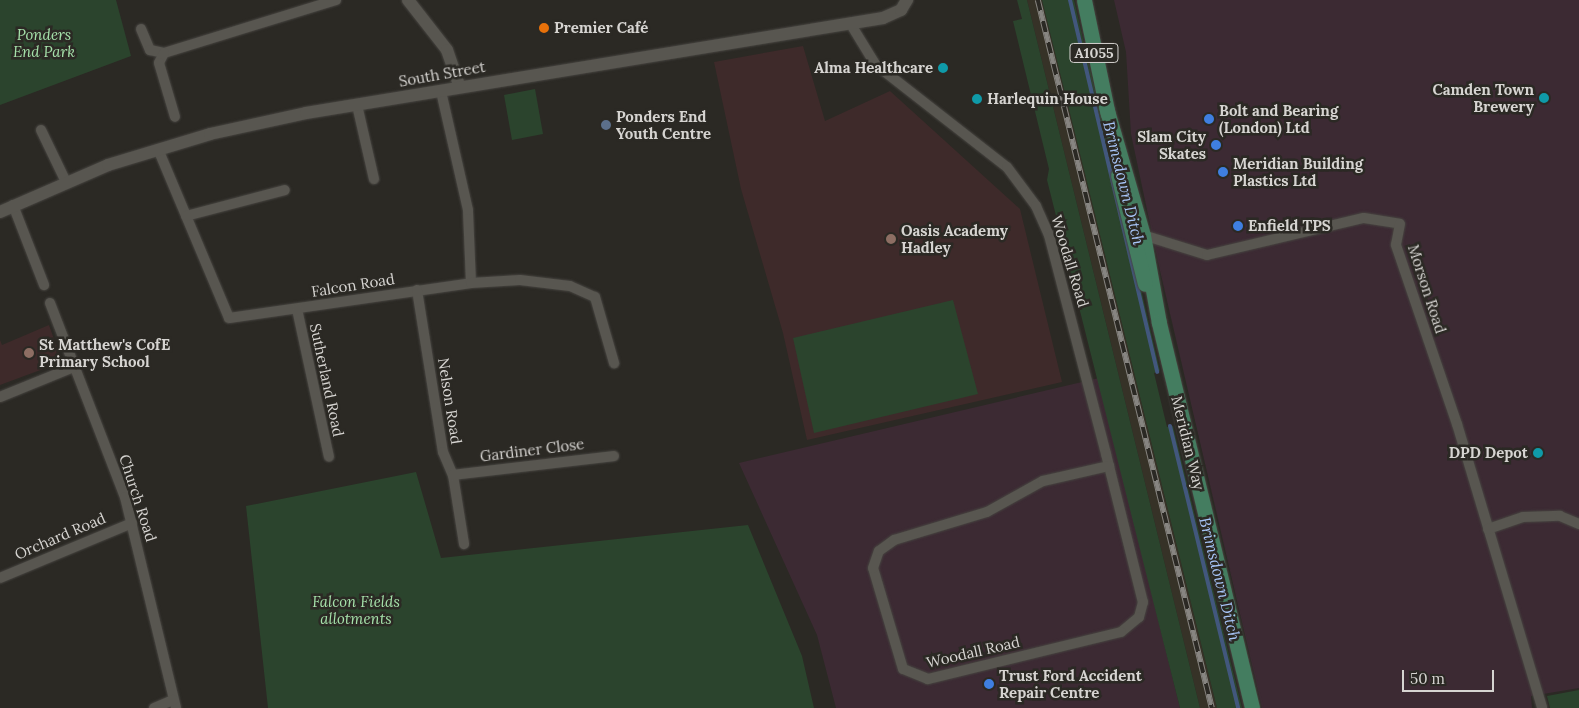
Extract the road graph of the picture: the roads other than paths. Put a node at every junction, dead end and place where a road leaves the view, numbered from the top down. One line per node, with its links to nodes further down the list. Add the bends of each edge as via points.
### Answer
1 (336, 0): 7 (street)
2 (408, 0): 8 (street, via 447,50)
3 (1084, 0): 11 (main road, Meridian Way / A1055)
4 (904, 5): 5 (street, South Street)
5 (850, 23): 8 (street, South Street); 33 (street, Woodall Road, via 875,64 1007,167 1036,206 1049,235)
6 (141, 29): 7 (street, via 150,50)
7 (164, 53): 12 (street, via 159,63)
8 (460, 87): 9 (street, South Street)
9 (441, 91): 10 (street, South Street); 22 (street, via 468,210)
10 (357, 105): 14 (street, South Street, via 263,122); 15 (street, via 376,167)
11 (1106, 107): 21 (main road, Meridian Way / A1055); 27 (main road, Meridian Way / A1055, via 1122,198)
12 (175, 118)
13 (42, 130): 16 (street)
14 (158, 149): 16 (street, South Street); 20 (street, Falcon Road)
15 (374, 180)
16 (66, 182): 18 (street, South Street)
17 (285, 190): 20 (street, via 275,197)
18 (13, 205): 19 (street, South Street); 23 (street)
19 (0, 212)
20 (186, 216): 26 (street, Falcon Road, via 229,318)
21 (1143, 235): 27 (main road, Meridian Way / A1055); 37 (street, Morson Road, via 1207,255 1241,250 1364,218 1400,224 1396,245)
22 (471, 283): 24 (street, Falcon Road); 28 (street, Falcon Road, via 520,280 570,286 595,297)
23 (44, 285)
24 (418, 290): 26 (street, Falcon Road); 34 (street, Nelson Road, via 442,452)
25 (50, 304): 29 (street, Church Road)
26 (297, 309): 32 (street, Sutherland Road)
27 (1159, 323): 42 (main road, Meridian Way / A1055)
28 (614, 363)
29 (74, 367): 30 (street); 35 (street, Church Road)
30 (0, 397)
31 (614, 456): 34 (street, Gardiner Close)
32 (329, 457)
33 (1109, 466): 33 (street, Woodall Road, via 1043,481 987,512 894,540 879,551 874,568 903,669 928,679 1121,632 1133,625 1143,602)
34 (453, 475): 38 (street, Nelson Road)
35 (132, 523): 39 (street, Orchard Road); 40 (street, Church Road)
36 (1579, 524): 37 (street, via 1560,516 1523,517)
37 (1488, 529): 43 (street, Morson Road)
38 (464, 544)
39 (0, 578)
40 (175, 704): 41 (street)
41 (154, 708)
42 (1252, 708)
43 (1542, 708)

